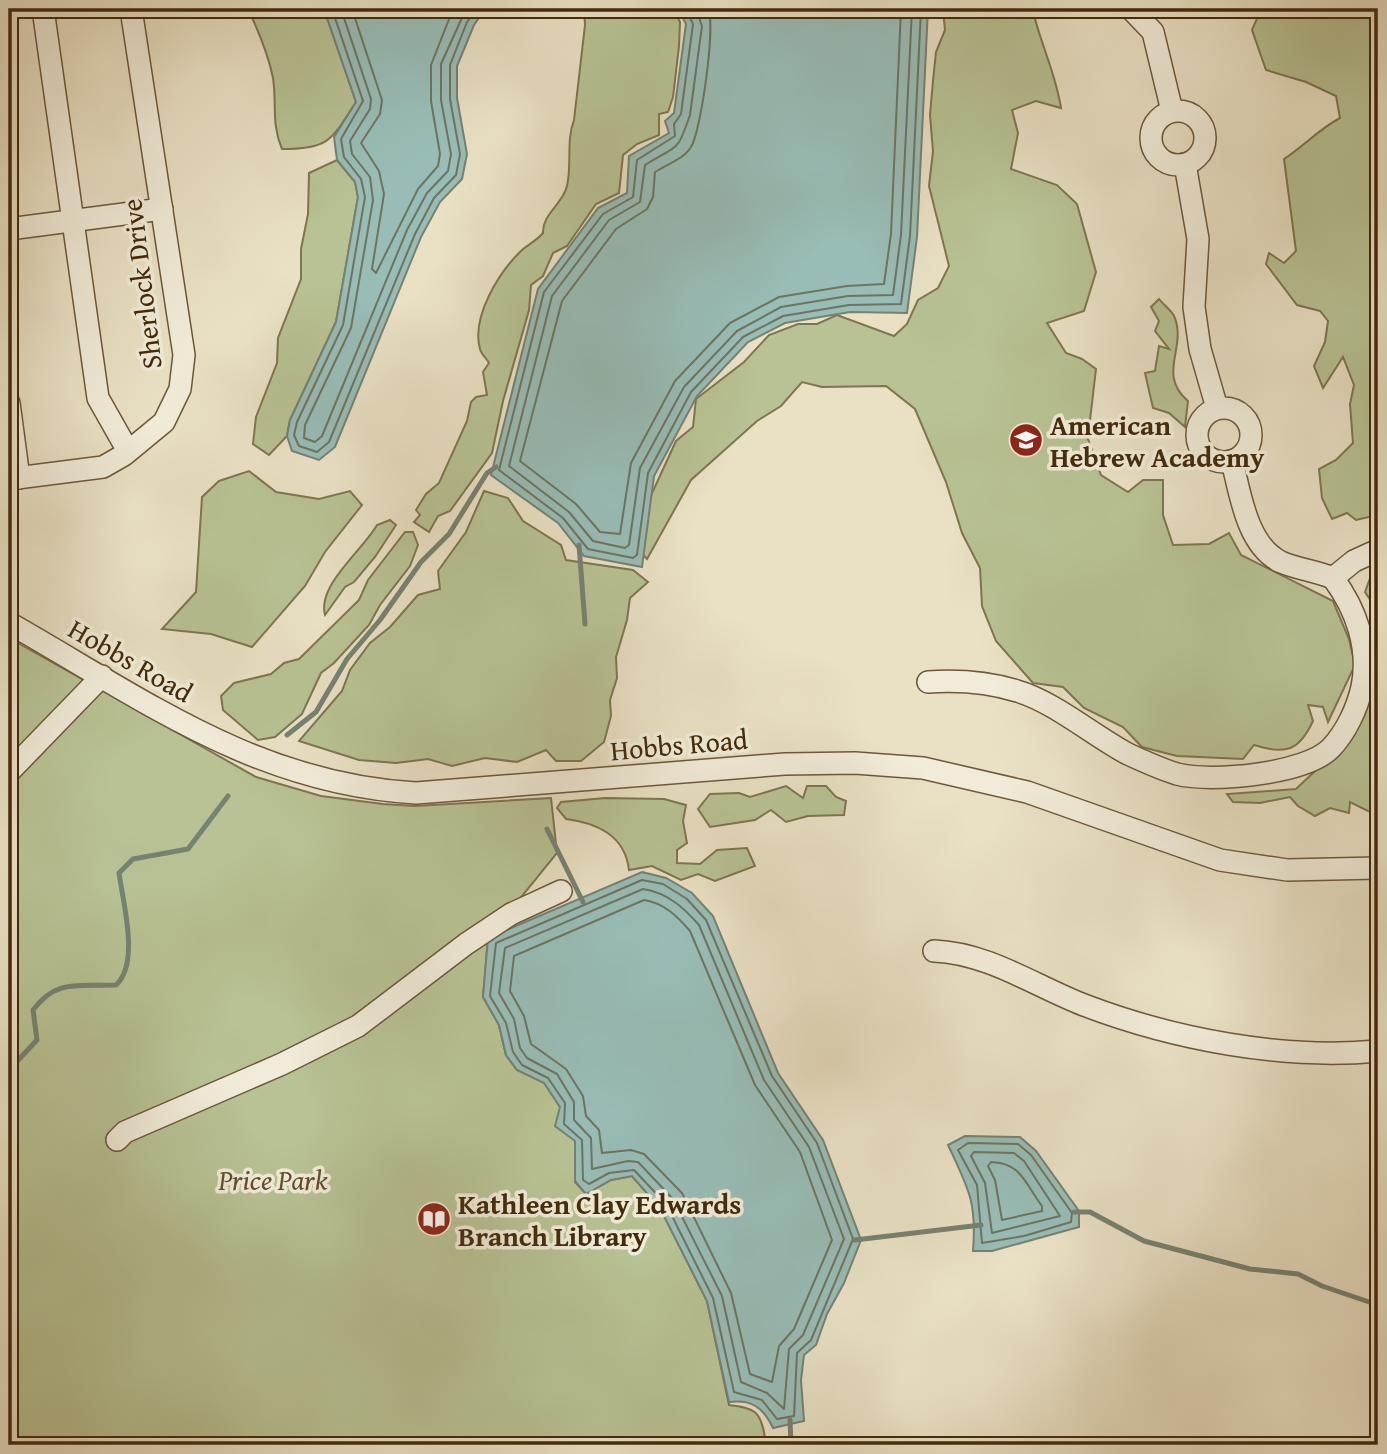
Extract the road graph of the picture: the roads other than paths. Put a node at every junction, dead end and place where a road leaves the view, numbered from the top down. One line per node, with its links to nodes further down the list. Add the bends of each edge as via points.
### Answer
1 (43, 9): 7 (street)
2 (131, 9): 6 (street, Sherlock Drive)
3 (1131, 9): 4 (street, via 1153,32)
4 (1172, 111): 5 (street, via 1190,114 1203,127 1200,154); 5 (street, via 1157,120 1152,144 1161,158)
5 (1185, 164): 10 (street, via 1198,239 1194,307)
6 (162, 209): 7 (street); 11 (street, Sherlock Drive, via 184,355 180,389 164,422)
7 (74, 221): 8 (street); 11 (street, via 98,398)
8 (9, 229)
9 (9, 404): 13 (street)
10 (1217, 408): 12 (street, via 1241,415 1250,429 1249,445); 12 (street, via 1202,419 1199,446 1212,459)
11 (128, 452): 13 (street, Sherlock Drive, via 103,467)
12 (1232, 461): 15 (street, via 1261,546 1280,561)
13 (14, 478)
14 (1378, 550): 15 (street)
15 (1333, 578): 18 (street, via 1359,629 1361,689 1351,719 1329,750 1289,769 1229,778 1179,774 1129,754 1019,691 954,680)
16 (9, 623): 17 (street, Hobbs Road)
17 (103, 676): 19 (street); 20 (street, Hobbs Road, via 240,752 310,778 371,790 416,793 855,762 923,768 1027,792 1220,860 1287,870)
18 (928, 682)
19 (9, 772)
20 (1378, 868)
21 (561, 891): 24 (street, via 511,914 358,1026 125,1132)
22 (934, 951): 23 (street, via 968,954 1112,1016 1197,1038 1327,1053)
23 (1378, 1051)
24 (117, 1140)

